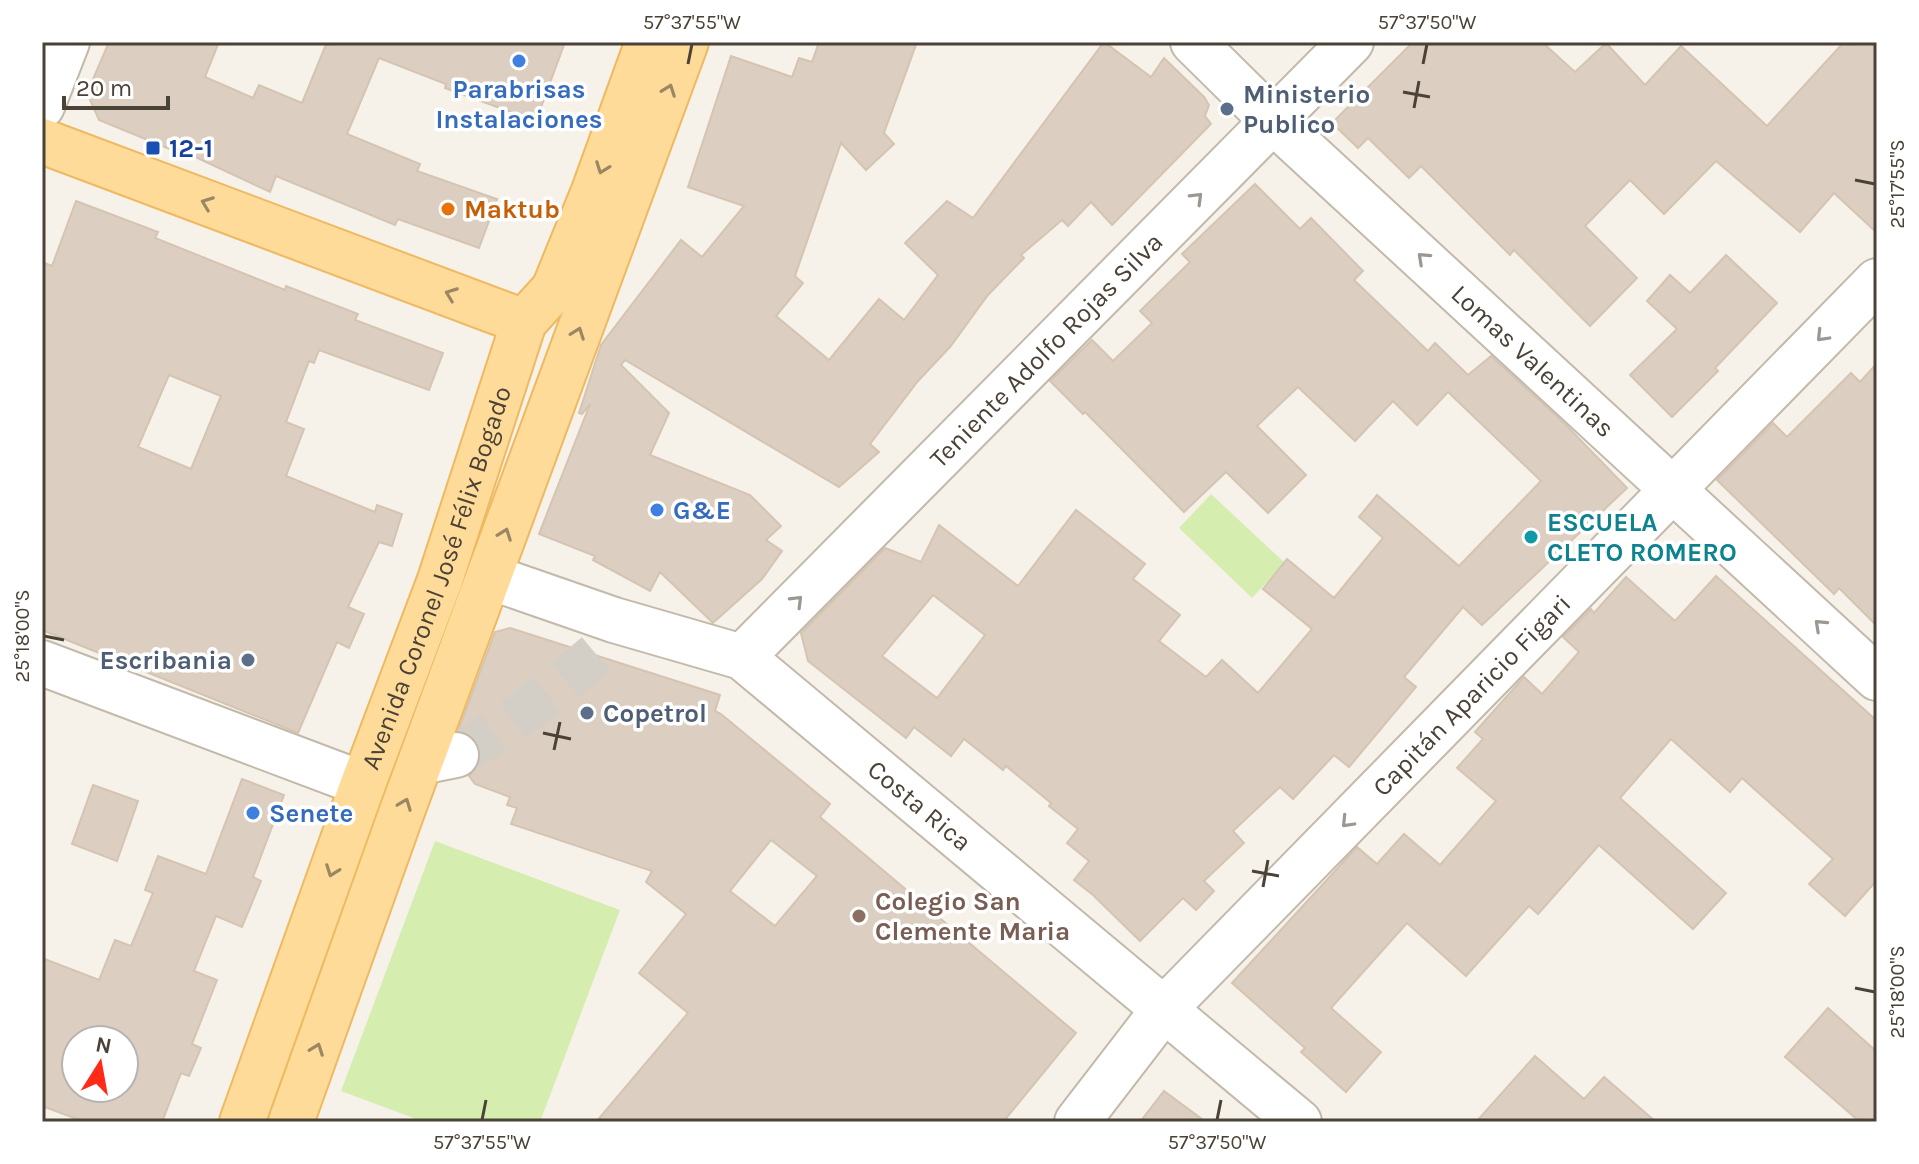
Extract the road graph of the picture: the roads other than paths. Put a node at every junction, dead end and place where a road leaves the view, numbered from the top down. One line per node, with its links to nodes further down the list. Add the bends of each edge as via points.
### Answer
1 (67, 42): 6 (street)
2 (648, 42): 10 (main road, Avenida Coronel José Félix Bogado, one-way to 10, via 554,289)
3 (686, 42): 11 (main road, Avenida Coronel José Félix Bogado, one-way to 3)
4 (1193, 42): 7 (street, Lomas Valentinas)
5 (1351, 42): 7 (street, Teniente Adolfo Rojas Silva)
6 (42, 106)
7 (1273, 121): 12 (street, Lomas Valentinas, one-way to 7); 14 (street, Teniente Adolfo Rojas Silva, one-way to 7)
8 (42, 141): 10 (main road, one-way to 8)
9 (1877, 281): 12 (street, Capitán Aparicio Figari, one-way to 12)
10 (524, 322): 11 (main road); 17 (main road, Avenida Coronel José Félix Bogado, via 440,580)
11 (551, 406): 13 (main road, Avenida Coronel José Félix Bogado, one-way to 11)
12 (1674, 488): 16 (street, Lomas Valentinas, one-way to 12); 18 (street, Capitán Aparicio Figari, one-way to 18)
13 (490, 577): 14 (street, Costa Rica, via 605,637); 20 (main road, Avenida Coronel José Félix Bogado, one-way to 13, via 438,759)
14 (742, 657): 18 (street, Costa Rica)
15 (42, 663): 17 (street)
16 (1877, 678)
17 (363, 784): 19 (main road, Avenida Coronel José Félix Bogado, one-way to 19)
18 (1164, 1009): 21 (street, Capitán Aparicio Figari); 22 (street, Costa Rica)
19 (242, 1122)
20 (291, 1122)
21 (1077, 1122)
22 (1299, 1122)

